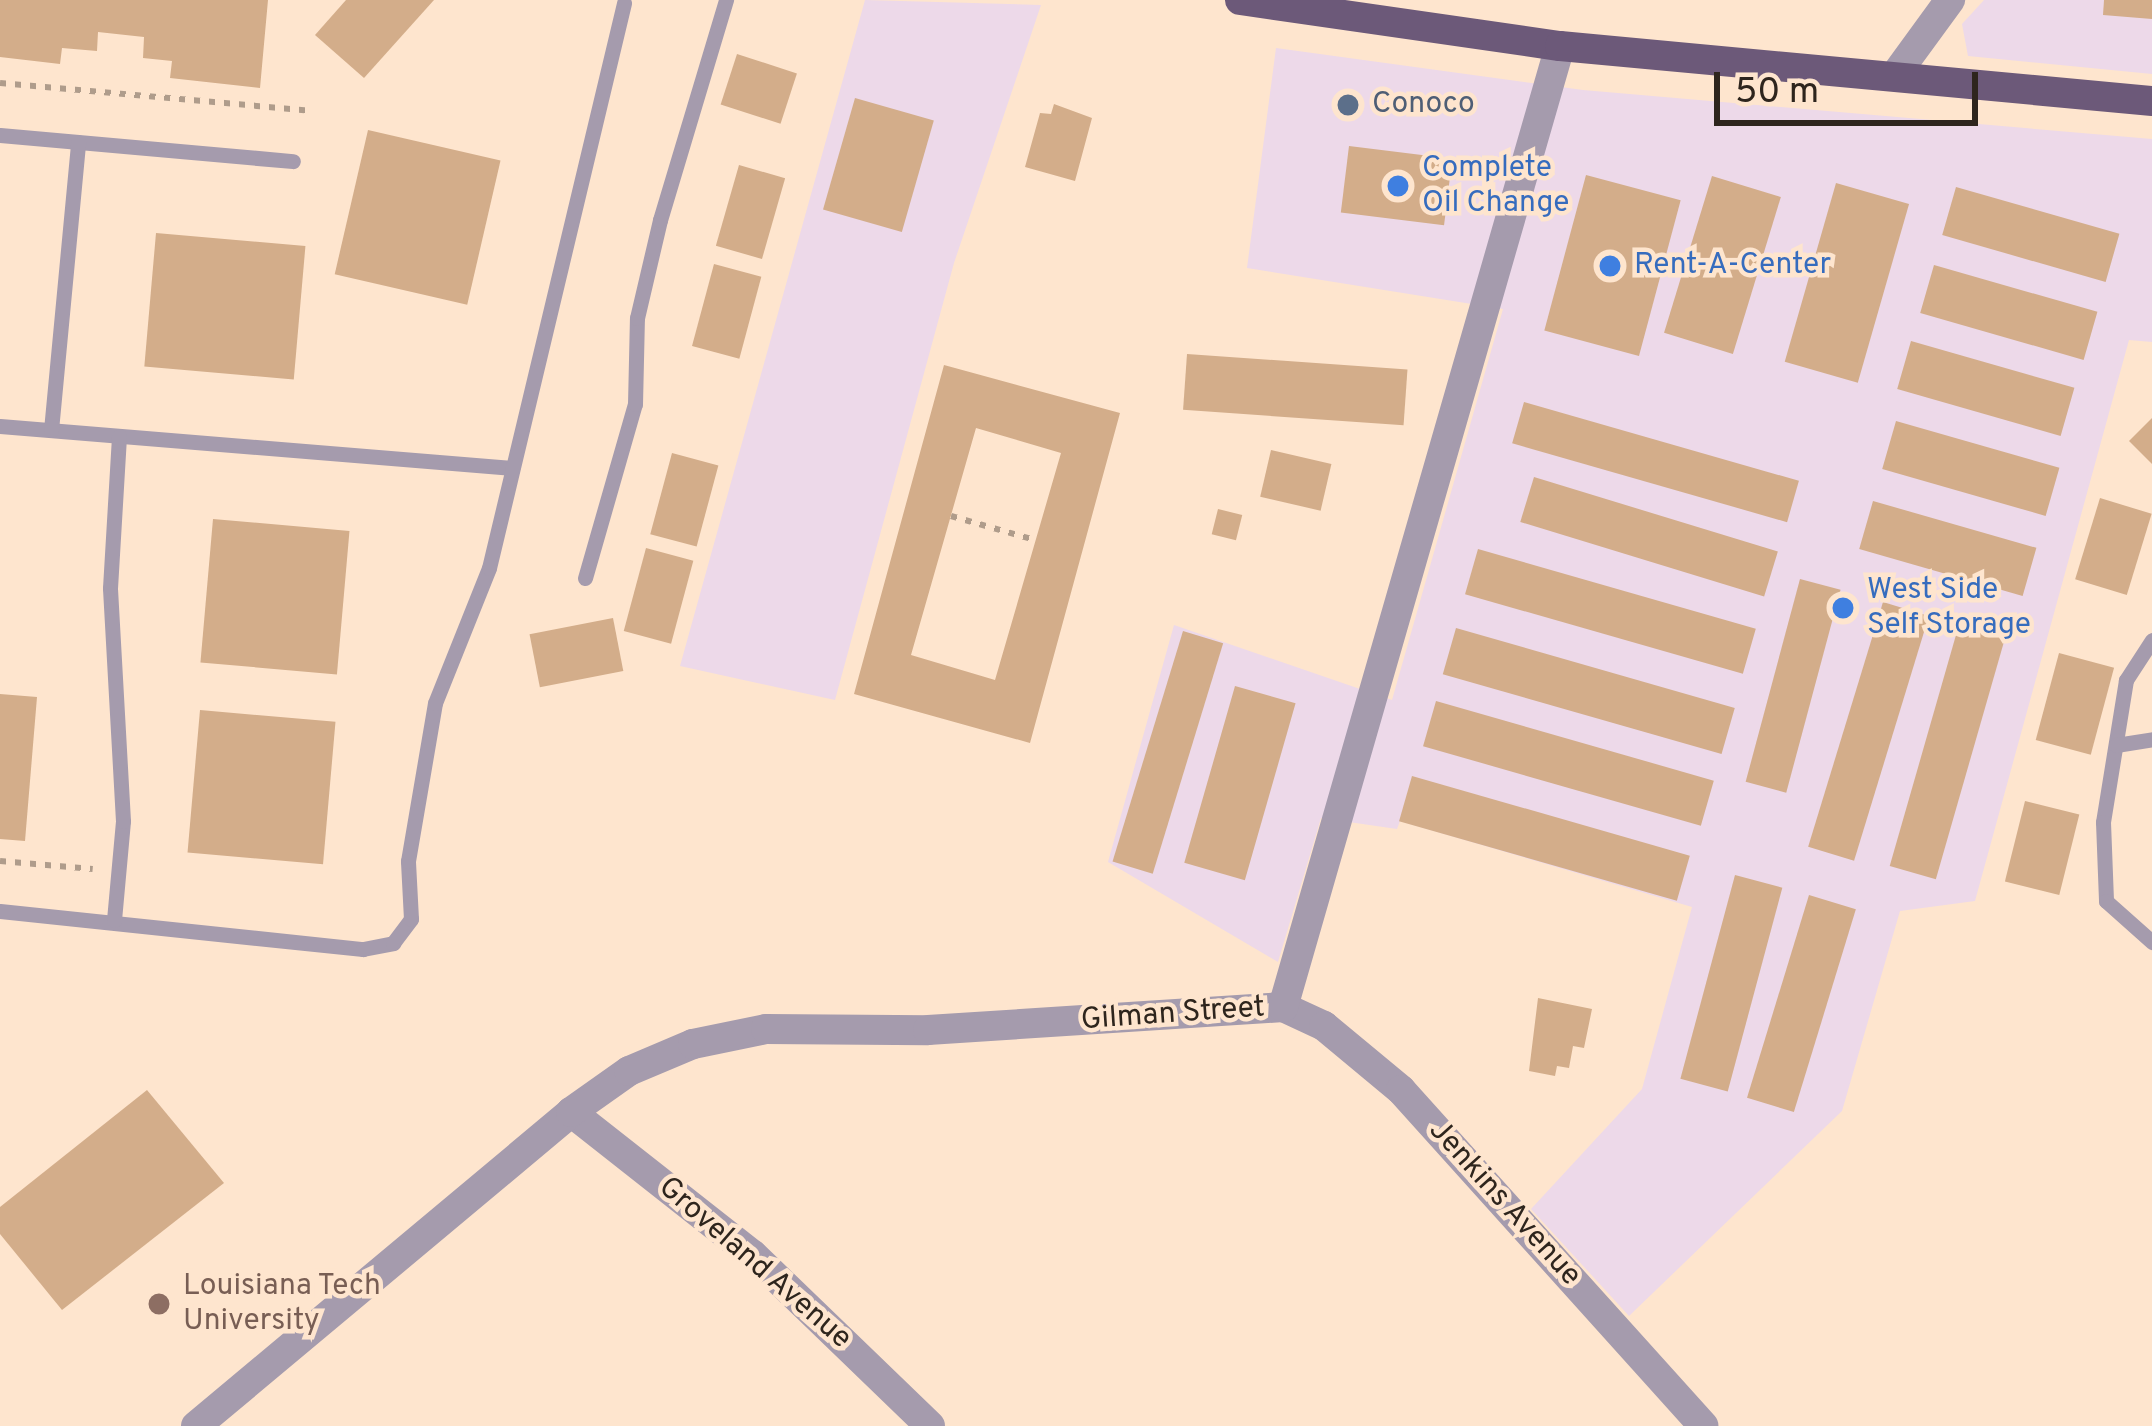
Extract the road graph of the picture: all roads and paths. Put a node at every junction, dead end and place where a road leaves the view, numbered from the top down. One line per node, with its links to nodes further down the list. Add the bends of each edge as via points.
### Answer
1 (726, 0): 19 (lane, via 660,220 637,318 635,404)
2 (1240, 0): 5 (main road)
3 (1950, 0): 6 (street)
4 (624, 3): 16 (lane)
5 (1560, 46): 6 (main road); 28 (street, Gilman Street)
6 (1896, 74): 8 (main road)
7 (0, 83): 9 (path)
8 (2152, 101)
9 (313, 111)
10 (0, 135): 11 (lane)
11 (79, 142): 12 (lane); 14 (lane)
12 (293, 161)
13 (0, 426): 14 (lane)
14 (51, 430): 15 (lane)
15 (118, 436): 16 (lane); 26 (lane, via 110,588 123,821)
16 (512, 468): 26 (lane, via 489,568 435,703 408,861 411,919 393,943 363,949)
17 (951, 517): 18 (path)
18 (1035, 540)
19 (585, 578)
20 (2152, 640): 22 (lane, via 2126,680)
21 (2152, 739): 22 (lane)
22 (2116, 745): 27 (lane, via 2103,822 2105,901)
23 (0, 861): 24 (path)
24 (97, 869)
25 (0, 911): 26 (lane)
26 (114, 920)
27 (2152, 942)
28 (1282, 1007): 29 (street, Gilman Street, via 951,1029 766,1029 693,1044 628,1071); 32 (street, Jenkins Avenue, via 1324,1026 1400,1090)
29 (571, 1112): 30 (street, Gilman Street); 31 (street, Groveland Avenue, via 753,1255)
30 (196, 1426)
31 (930, 1426)
32 (1704, 1426)

